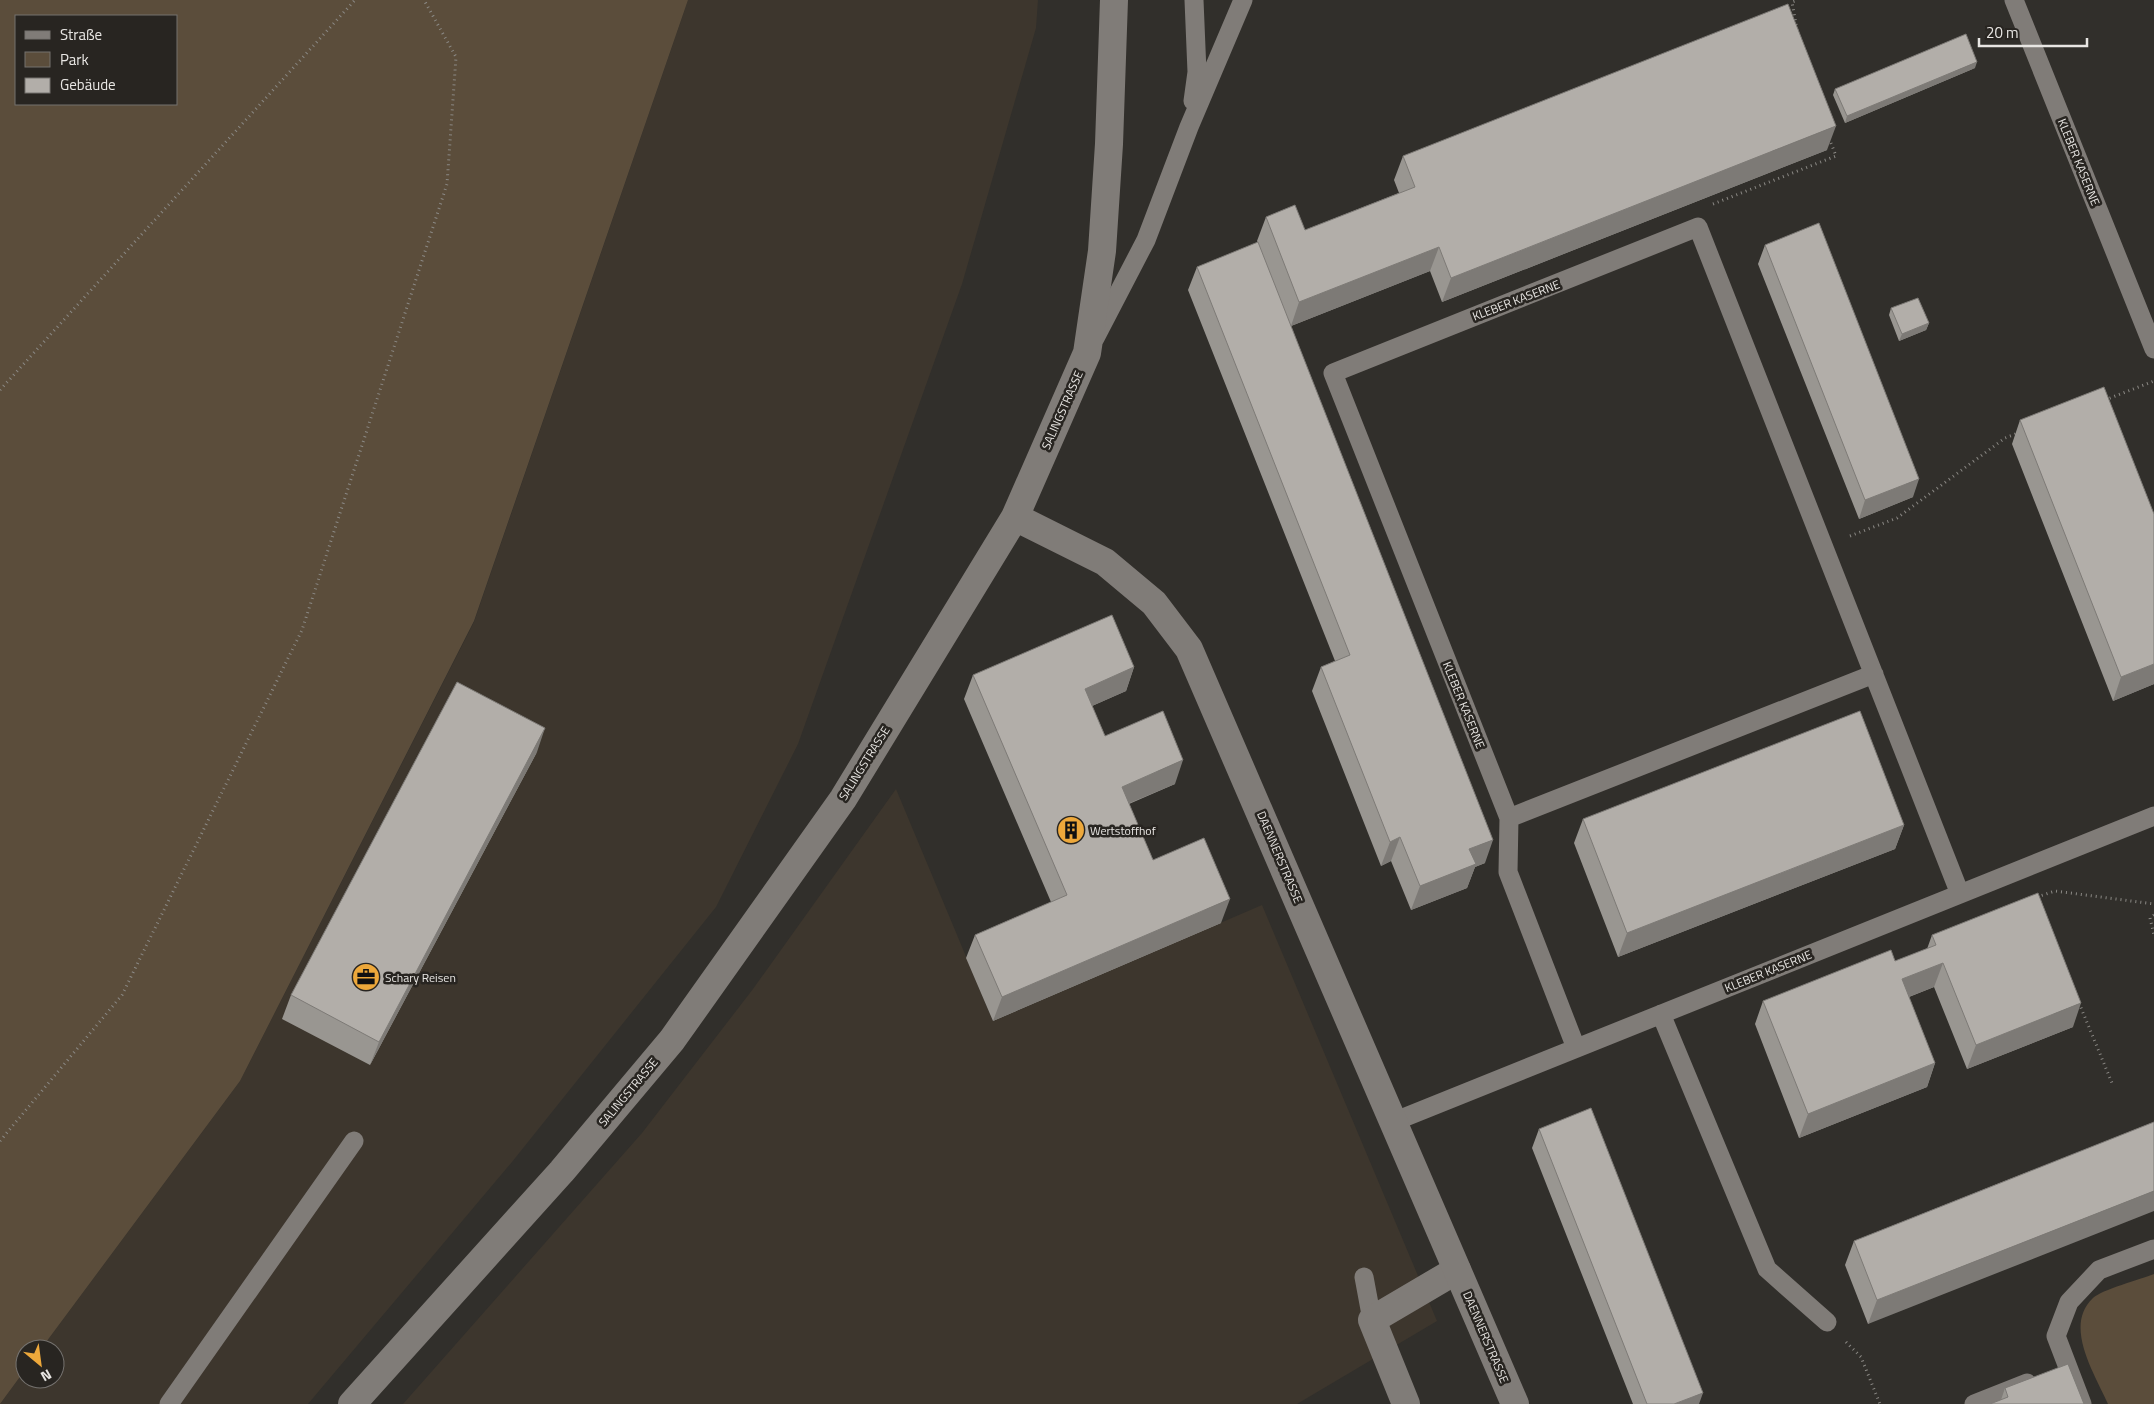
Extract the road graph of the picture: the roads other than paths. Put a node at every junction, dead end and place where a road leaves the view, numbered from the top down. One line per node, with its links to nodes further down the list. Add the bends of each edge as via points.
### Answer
1 (1114, 0): 8 (street, SALINGSTRASSE, via 1102,251)
2 (1194, 0): 5 (lane, via 1197,72)
3 (1243, 0): 5 (lane)
4 (2014, 0): 6 (lane, KLEBER KASERNE)
5 (1189, 127): 8 (lane, via 1146,240)
6 (2149, 323): 7 (lane, KLEBER KASERNE)
7 (2154, 349)
8 (1087, 353): 9 (street, SALINGSTRASSE)
9 (1015, 518): 16 (street, DAENNERSTRASSE, via 1104,562 1154,603 1189,649); 25 (street, SALINGSTRASSE, via 843,799 672,1040 562,1171)
10 (1874, 674): 12 (lane); 12 (lane, KLEBER KASERNE, via 1698,227 1333,373); 13 (lane)
11 (2154, 816): 13 (lane, KLEBER KASERNE)
12 (1509, 818): 15 (lane, KLEBER KASERNE, via 1508,872)
13 (1960, 894): 14 (lane, KLEBER KASERNE)
14 (1661, 1014): 15 (lane, KLEBER KASERNE); 22 (lane, via 1766,1268)
15 (1576, 1048): 16 (lane, KLEBER KASERNE)
16 (1393, 1122): 19 (street, DAENNERSTRASSE)
17 (354, 1141): 24 (lane)
18 (2154, 1249): 23 (lane, via 2099,1270 2069,1302 2056,1336)
19 (1457, 1270): 21 (street); 27 (street, DAENNERSTRASSE)
20 (1364, 1277): 21 (lane)
21 (1372, 1320): 26 (street)
22 (1827, 1322)
23 (2054, 1373): 28 (lane); 29 (lane)
24 (170, 1404)
25 (352, 1404)
26 (1406, 1404)
27 (1515, 1404)
28 (1974, 1404)
29 (2082, 1404)

